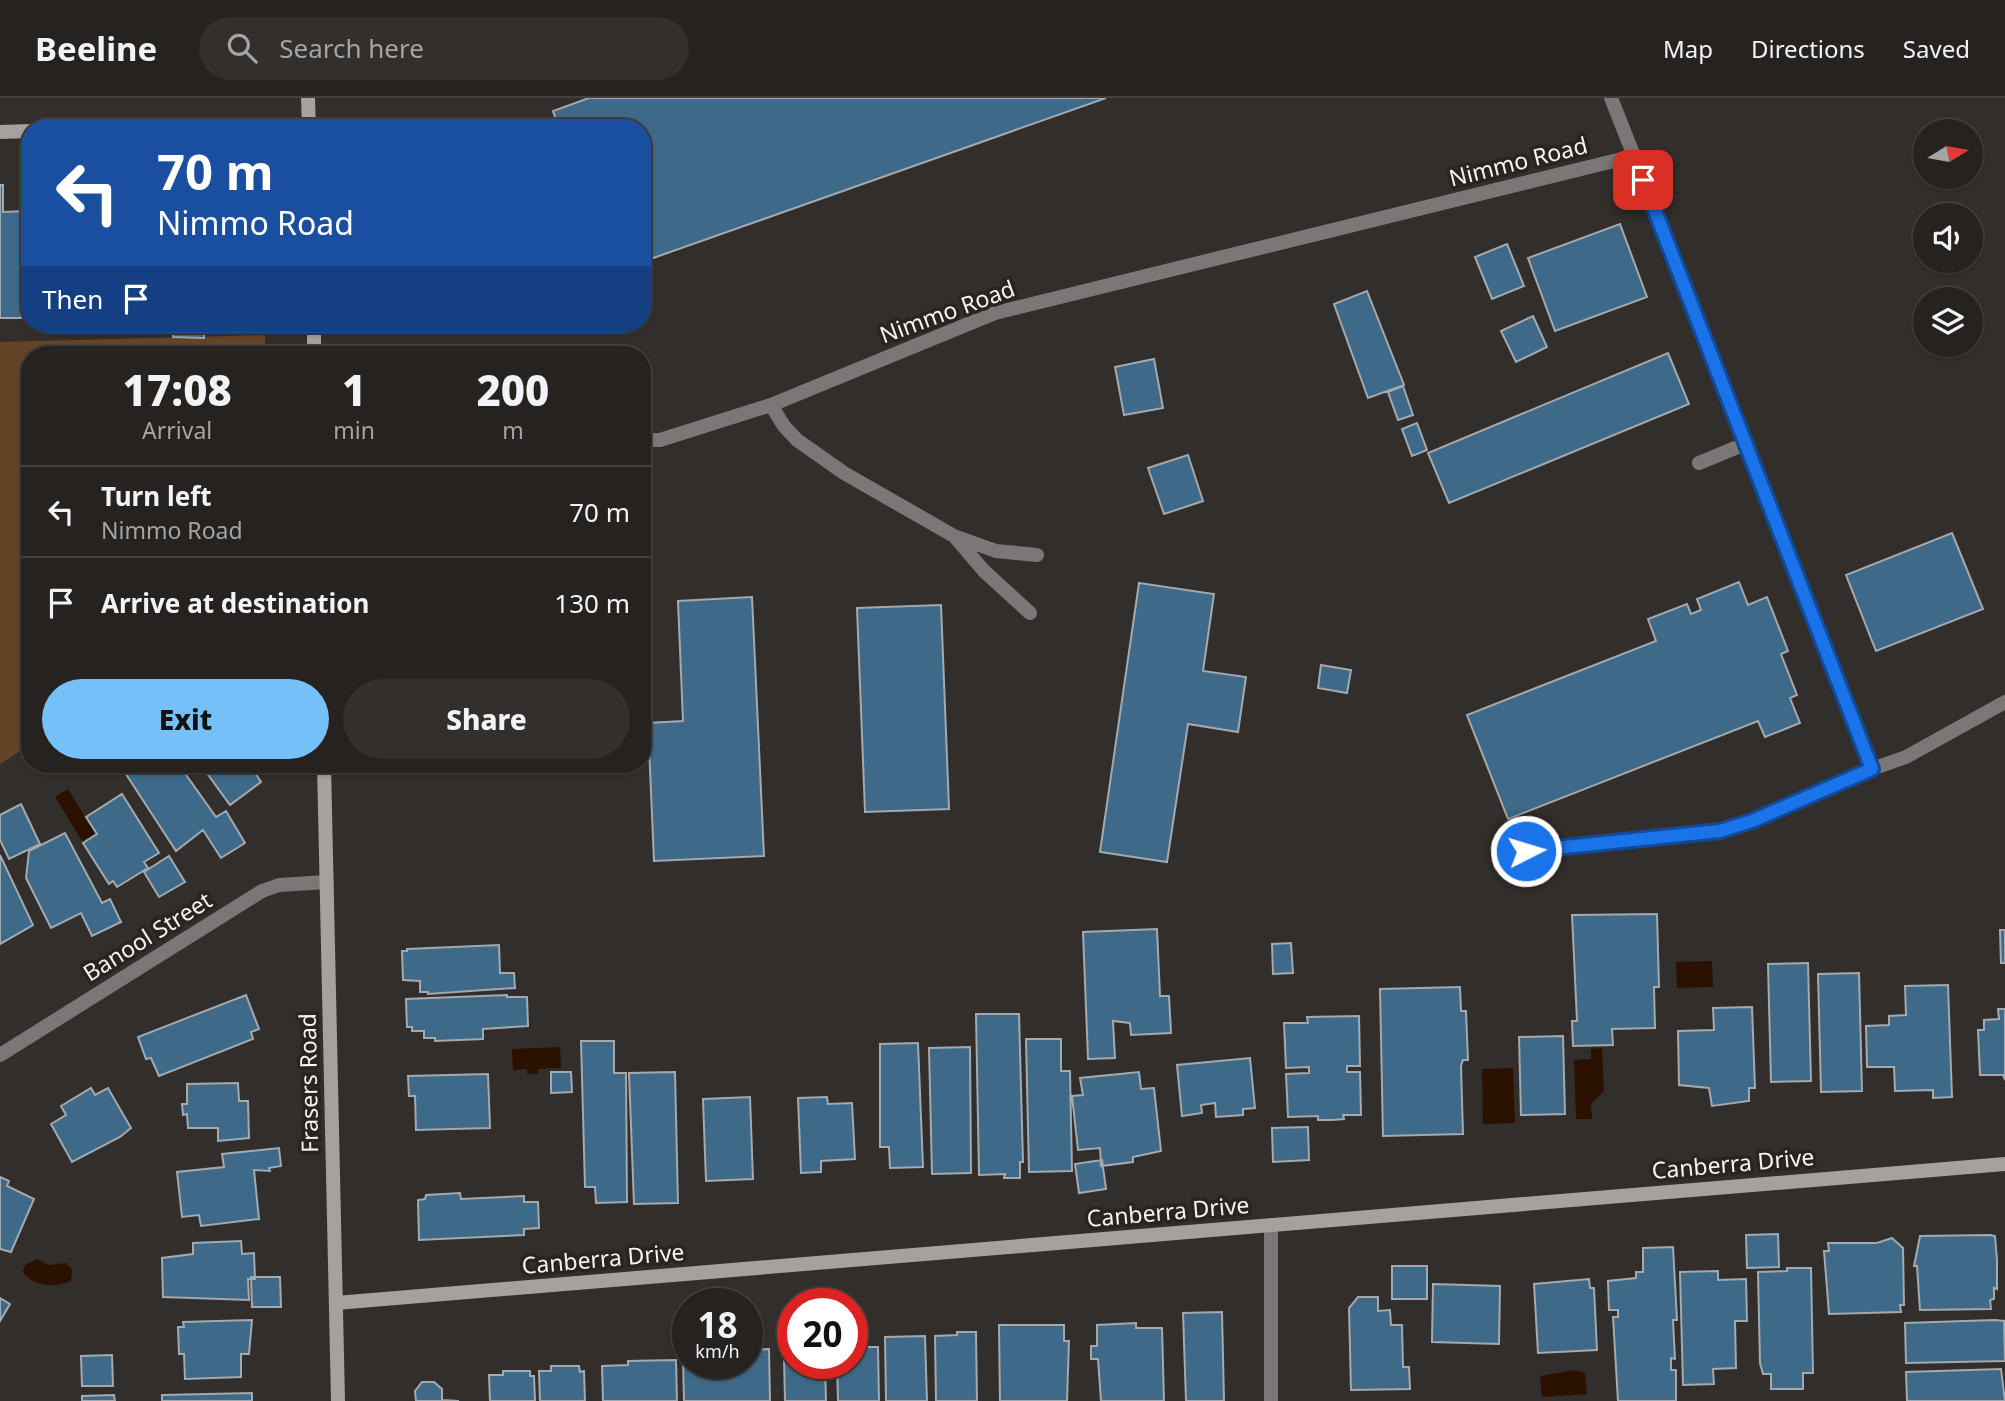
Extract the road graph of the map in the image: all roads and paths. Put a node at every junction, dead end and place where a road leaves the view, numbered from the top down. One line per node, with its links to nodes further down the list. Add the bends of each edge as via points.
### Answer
1 (308, 98): 3 (street)
2 (1611, 98): 6 (street)
3 (309, 119)
4 (21, 131): 5 (street)
5 (0, 132)
6 (1634, 156): 7 (street, Nimmo Road, via 995,313); 9 (street)
7 (771, 405): 8 (street, Nimmo Road); 11 (street, via 797,440 844,473)
8 (651, 440)
9 (1745, 444): 10 (street); 15 (street)
10 (1699, 463)
11 (954, 536): 12 (street, via 996,551); 13 (street)
12 (1037, 555)
13 (1030, 613)
14 (2005, 702): 15 (street, via 1906,757)
15 (1872, 769): 17 (street, via 1720,831)
16 (324, 773): 18 (street, Frasers Road)
17 (1526, 851)
18 (327, 882): 19 (street, Banool Street, via 279,885 262,891); 22 (street, Frasers Road)
19 (0, 1055)
20 (2005, 1164): 21 (street, Canberra Drive)
21 (1271, 1225): 22 (street, Canberra Drive); 24 (street)
22 (335, 1303): 23 (street, Frasers Road)
23 (338, 1401)
24 (1271, 1401)

